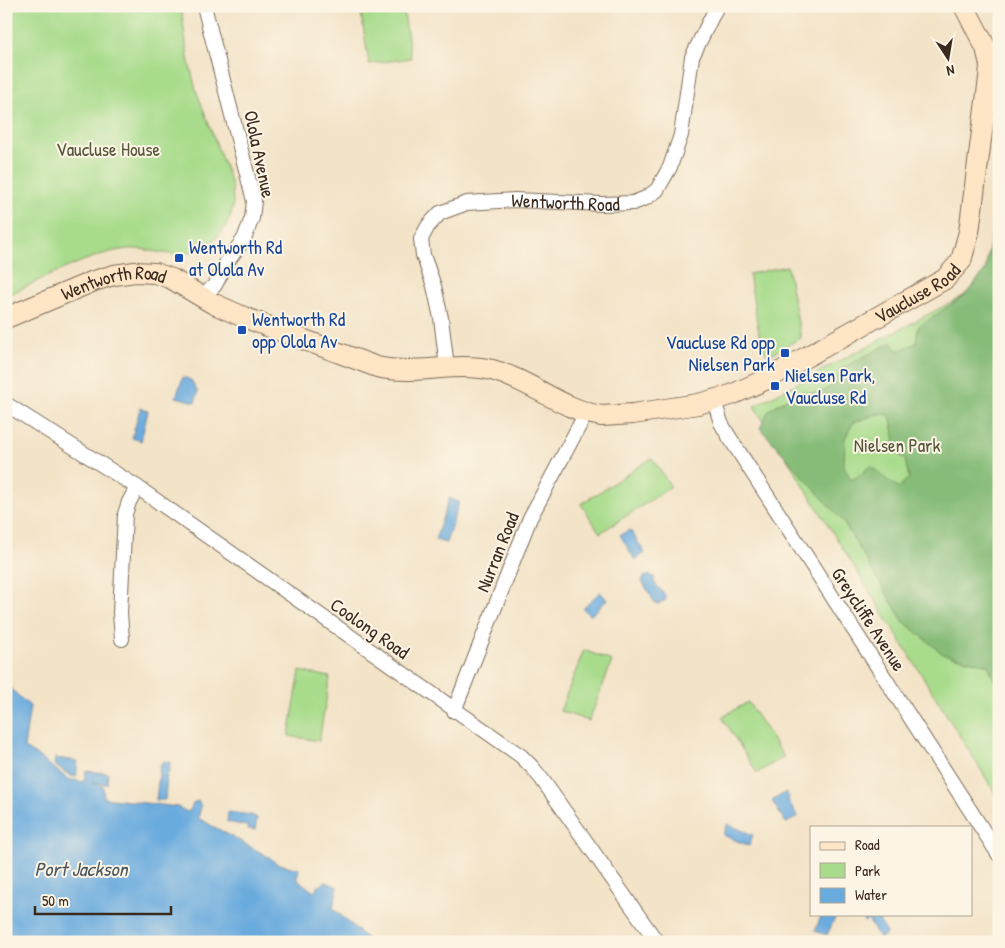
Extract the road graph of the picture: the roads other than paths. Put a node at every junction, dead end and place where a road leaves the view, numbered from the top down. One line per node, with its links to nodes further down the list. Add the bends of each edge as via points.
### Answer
1 (204, 6): 4 (street, Olola Avenue, via 254,201 244,239 215,285)
2 (717, 6): 6 (street, Wentworth Road, via 692,57 682,135 657,190 633,203 514,200 467,204 440,213 428,226 421,239 423,255 434,286)
3 (964, 6): 7 (street, Vaucluse Road, via 986,48 990,65 970,223 961,261 945,280 933,287 767,379)
4 (202, 297): 5 (street, Wentworth Road, via 172,279 155,273 135,272 94,280); 6 (street, Wentworth Road, via 246,318 377,367 410,371)
5 (6, 318)
6 (447, 367): 9 (street, Wentworth Road, via 470,366 504,374)
7 (714, 400): 9 (street, Wentworth Road, via 625,414 602,416); 13 (street, Greycliffe Avenue, via 728,435)
8 (6, 404): 10 (street, Coolong Road)
9 (586, 413): 12 (street, Nurran Road, via 530,518)
10 (137, 487): 11 (street, via 125,514 120,613); 12 (street, Coolong Road)
11 (122, 639)
12 (454, 711): 14 (street, Coolong Road, via 521,756 532,767)
13 (999, 855)
14 (657, 942)

